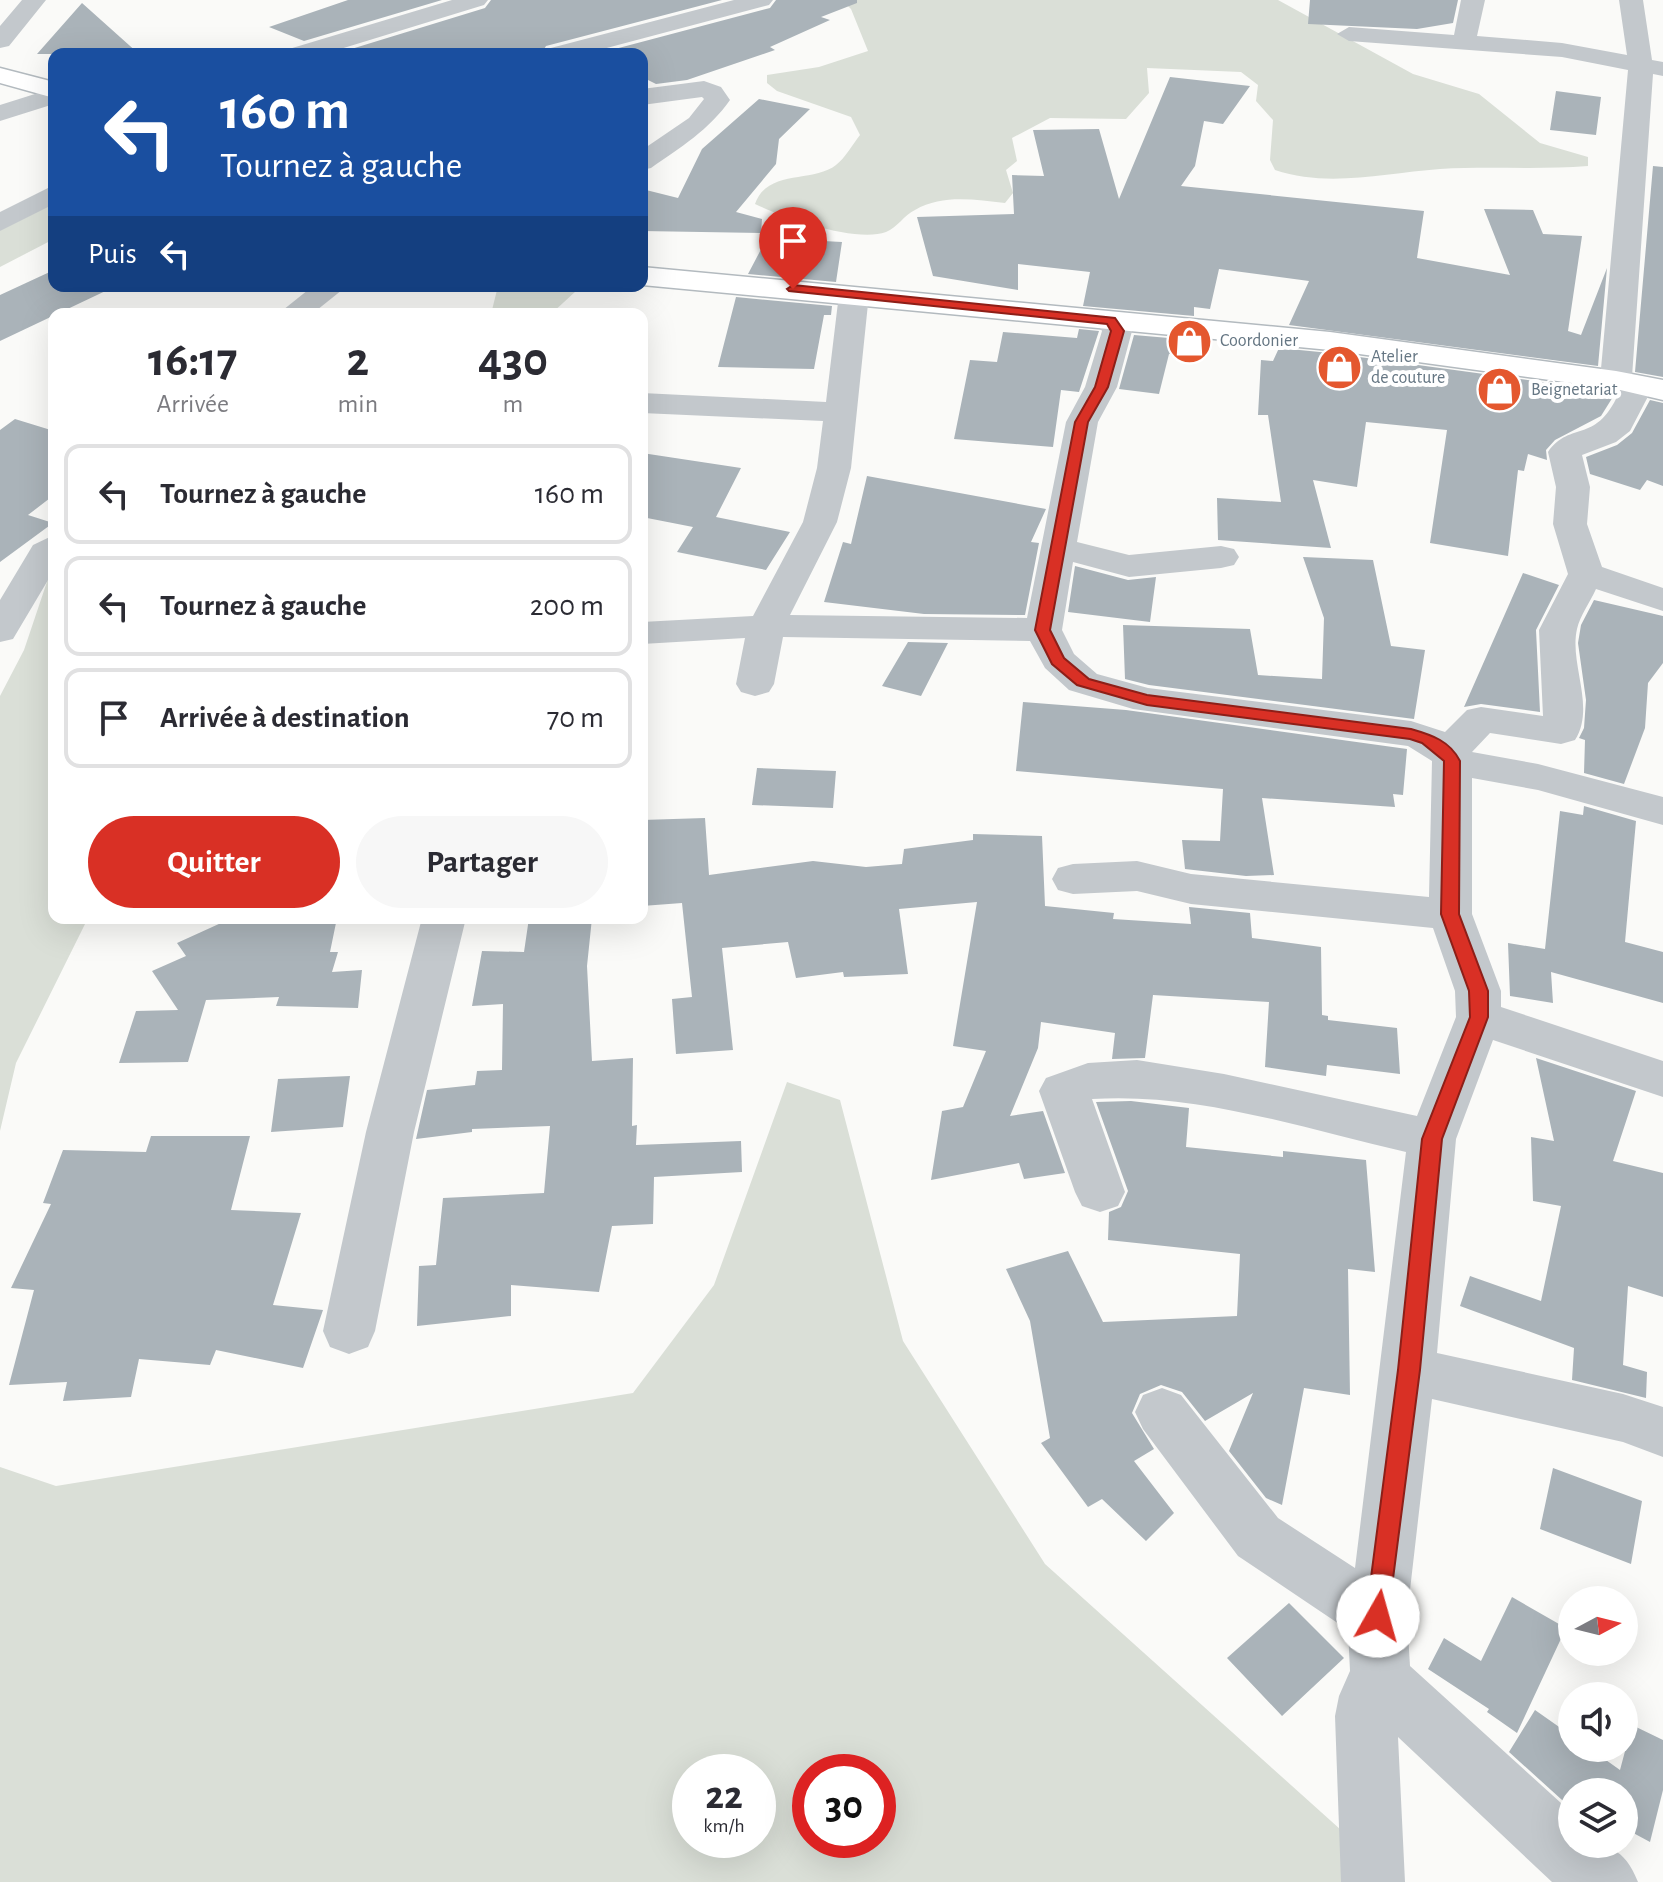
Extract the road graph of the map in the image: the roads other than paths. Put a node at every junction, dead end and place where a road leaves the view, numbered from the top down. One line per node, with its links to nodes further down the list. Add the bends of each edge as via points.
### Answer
1 (34, 0): 7 (street)
2 (476, 0): 9 (street)
3 (761, 0): 10 (street)
4 (1473, 0): 8 (street)
5 (1631, 0): 11 (street)
6 (1349, 34): 8 (street)
7 (0, 41)
8 (1464, 42): 11 (street, via 1562,50)
9 (318, 48)
10 (579, 48)
11 (1652, 67): 25 (street)
12 (0, 75): 13 (street)
13 (48, 91)
14 (48, 95): 16 (street)
15 (648, 96): 17 (street, via 704,89 717,100 698,123)
16 (0, 113)
17 (648, 158)
18 (48, 196): 19 (street)
19 (0, 223)
20 (648, 277): 22 (street)
21 (324, 292): 23 (street)
22 (854, 294): 24 (street); 27 (street)
23 (301, 308)
24 (1111, 321): 25 (street, via 1330,341); 28 (street, via 1117,331 1101,387 1082,422)
25 (1639, 385): 31 (street, via 1624,420 1611,433 1565,452 1573,487 1570,524)
26 (648, 403): 27 (street)
27 (842, 412): 33 (street, via 820,522)
28 (1060, 548): 30 (street, via 1129,566); 34 (street)
29 (48, 551): 35 (street)
30 (1221, 557)
31 (1586, 574): 32 (street); 38 (street, via 1558,630 1561,731 1481,719)
32 (1663, 600)
33 (766, 626): 34 (street); 36 (street); 37 (street)
34 (1043, 630): 38 (street, via 1058,660 1083,682 1147,700 1411,734 1428,739)
35 (0, 631)
36 (648, 633)
37 (755, 684)
38 (1450, 757): 39 (street); 41 (street)
39 (1663, 811)
40 (1073, 879): 41 (street, via 1137,876 1191,889)
41 (1450, 914): 43 (street, via 1478,991)
42 (442, 924): 47 (street, via 390,1132)
43 (1479, 1017): 44 (street); 45 (street)
44 (1663, 1079)
45 (1432, 1139): 46 (street, via 1224,1092 1137,1078 1088,1081 1063,1091); 48 (street)
46 (1100, 1192)
47 (349, 1331)
48 (1409, 1370): 50 (street, via 1623,1418); 51 (street)
49 (1162, 1412): 51 (street, via 1258,1537)
50 (1663, 1432)
51 (1378, 1616): 52 (street)
52 (1373, 1717): 53 (street); 54 (street)
53 (1373, 1882)
54 (1606, 1882)

